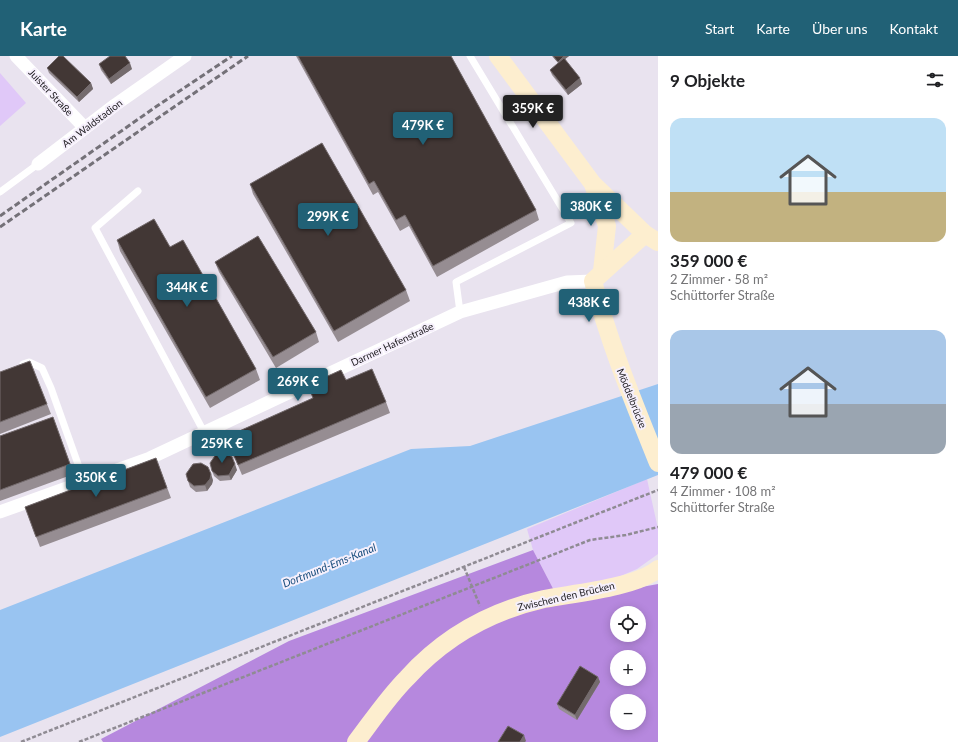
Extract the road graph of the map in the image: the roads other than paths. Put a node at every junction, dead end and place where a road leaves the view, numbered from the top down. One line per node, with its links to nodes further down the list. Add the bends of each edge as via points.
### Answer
1 (16, 56): 5 (street, Juister Straße)
2 (185, 56): 5 (street, Am Waldstadion)
3 (470, 56): 12 (lane, via 572,223 456,282)
4 (498, 56): 7 (street)
5 (85, 128): 6 (street, Am Waldstadion)
6 (38, 164): 9 (lane, Am Waldstadion)
7 (593, 184): 10 (street); 11 (street, via 607,226)
8 (138, 191): 14 (lane, via 95,228)
9 (0, 192)
10 (651, 238): 11 (street)
11 (598, 276): 12 (street, Darmer Hafenstraße, via 567,282); 15 (street, Möddelbrücke, via 602,314 615,355)
12 (460, 312): 14 (street, Darmer Hafenstraße)
13 (15, 368): 16 (lane, via 29,362 42,368)
14 (204, 432): 16 (street, Darmer Hafenstraße, via 150,458)
15 (658, 463)
16 (84, 481): 17 (street, Darmer Hafenstraße)
17 (0, 512)
18 (658, 569): 19 (street, Zwischen den Brücken, via 638,579 514,607 486,618 462,632 406,678)
19 (362, 740)

